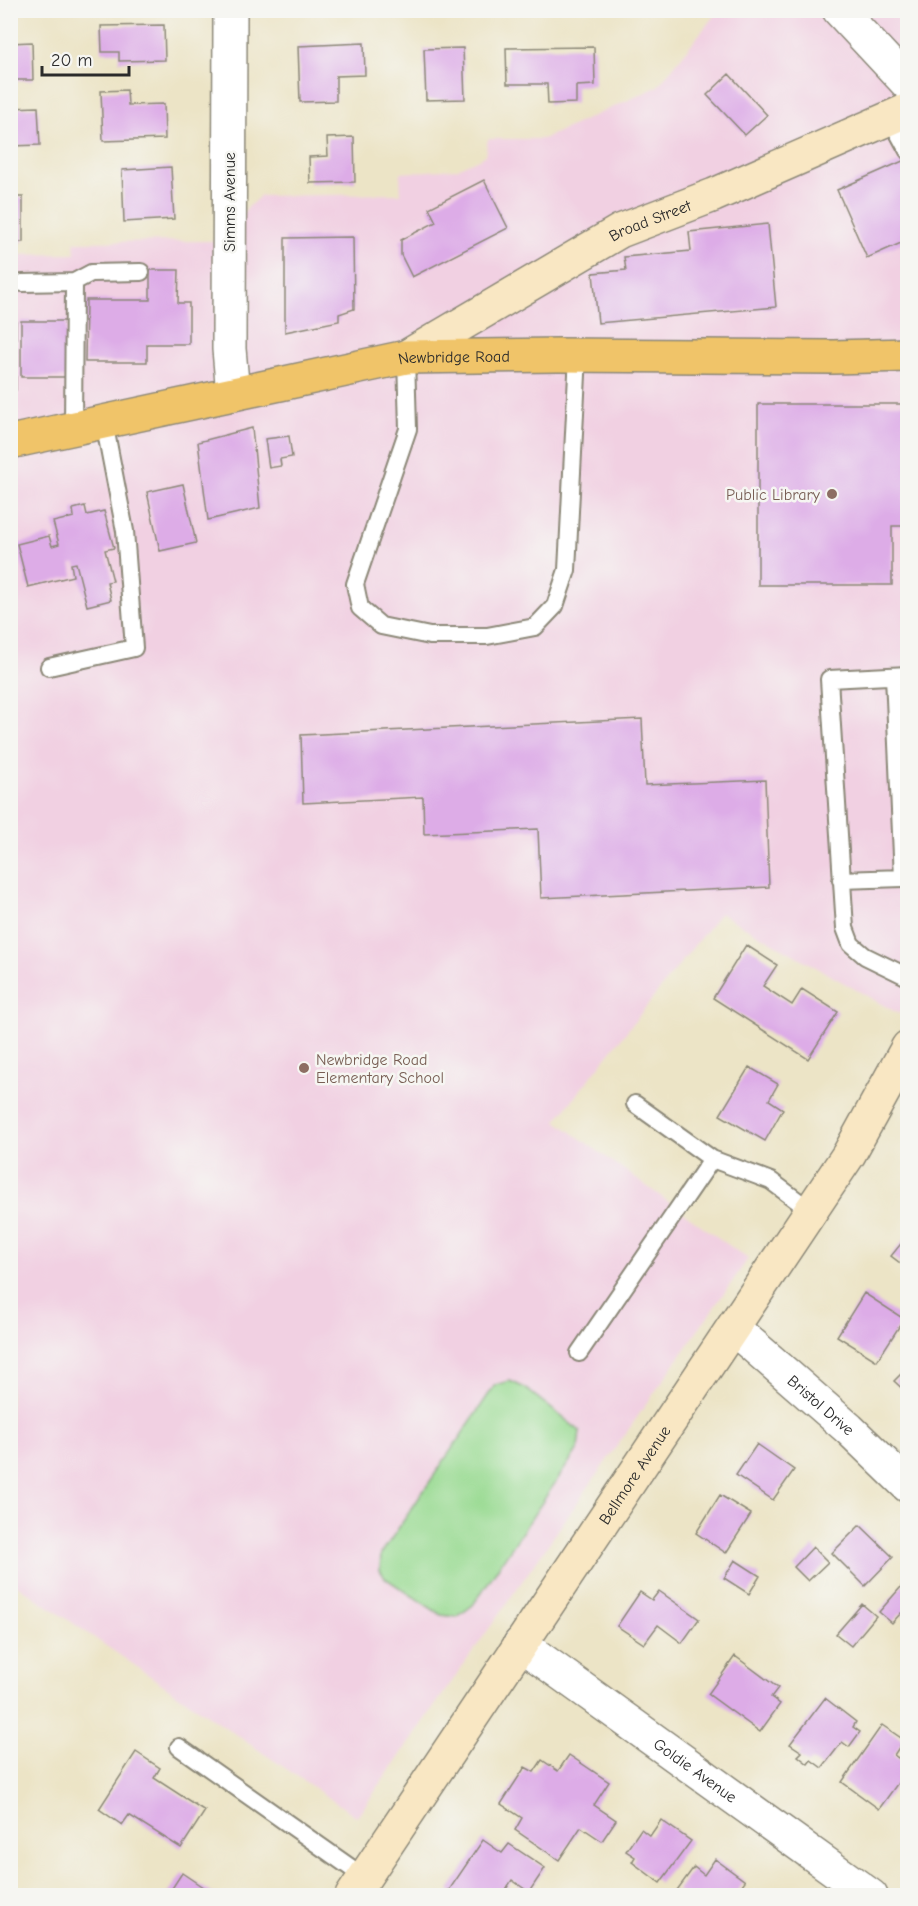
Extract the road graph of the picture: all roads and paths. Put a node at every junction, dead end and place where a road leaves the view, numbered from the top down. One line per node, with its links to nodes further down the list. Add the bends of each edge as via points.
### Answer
1 (230, 10): 12 (street, Simms Avenue, via 229,349)
2 (839, 10): 3 (street)
3 (908, 84)
4 (899, 114): 5 (lane); 11 (main road, Broad Street, via 714,195 620,231)
5 (908, 151)
6 (141, 272): 7 (lane, via 91,273)
7 (74, 282): 8 (lane); 14 (lane)
8 (22, 283)
9 (578, 355): 10 (main road, Newbridge Road); 11 (main road, Newbridge Road); 11 (lane, via 567,570 555,606 535,627 487,636 430,636 381,626 360,608 355,584 408,429)
10 (908, 355)
11 (406, 357): 12 (main road, Newbridge Road)
12 (233, 394): 13 (main road, Newbridge Road)
13 (104, 422): 14 (main road, Newbridge Road); 16 (lane, via 124,531 134,648)
14 (73, 429): 15 (main road, Newbridge Road)
15 (10, 442)
16 (49, 667)
17 (901, 675): 18 (lane); 19 (lane, via 829,679)
18 (905, 873): 19 (lane)
19 (841, 880): 20 (lane, via 845,928 851,944)
20 (908, 977)
21 (908, 1047): 24 (main road, Bellmore Avenue, via 849,1154)
22 (635, 1104): 23 (lane)
23 (712, 1160): 24 (lane, via 771,1181); 26 (lane)
24 (811, 1211): 25 (main road, Bellmore Avenue)
25 (733, 1328): 27 (street, Bristol Drive, via 849,1428); 28 (main road, Bellmore Avenue)
26 (579, 1353)
27 (908, 1486)
28 (520, 1644): 30 (main road, Bellmore Avenue); 31 (street, Goldie Avenue)
29 (179, 1747): 30 (lane)
30 (358, 1886)
31 (871, 1896)

